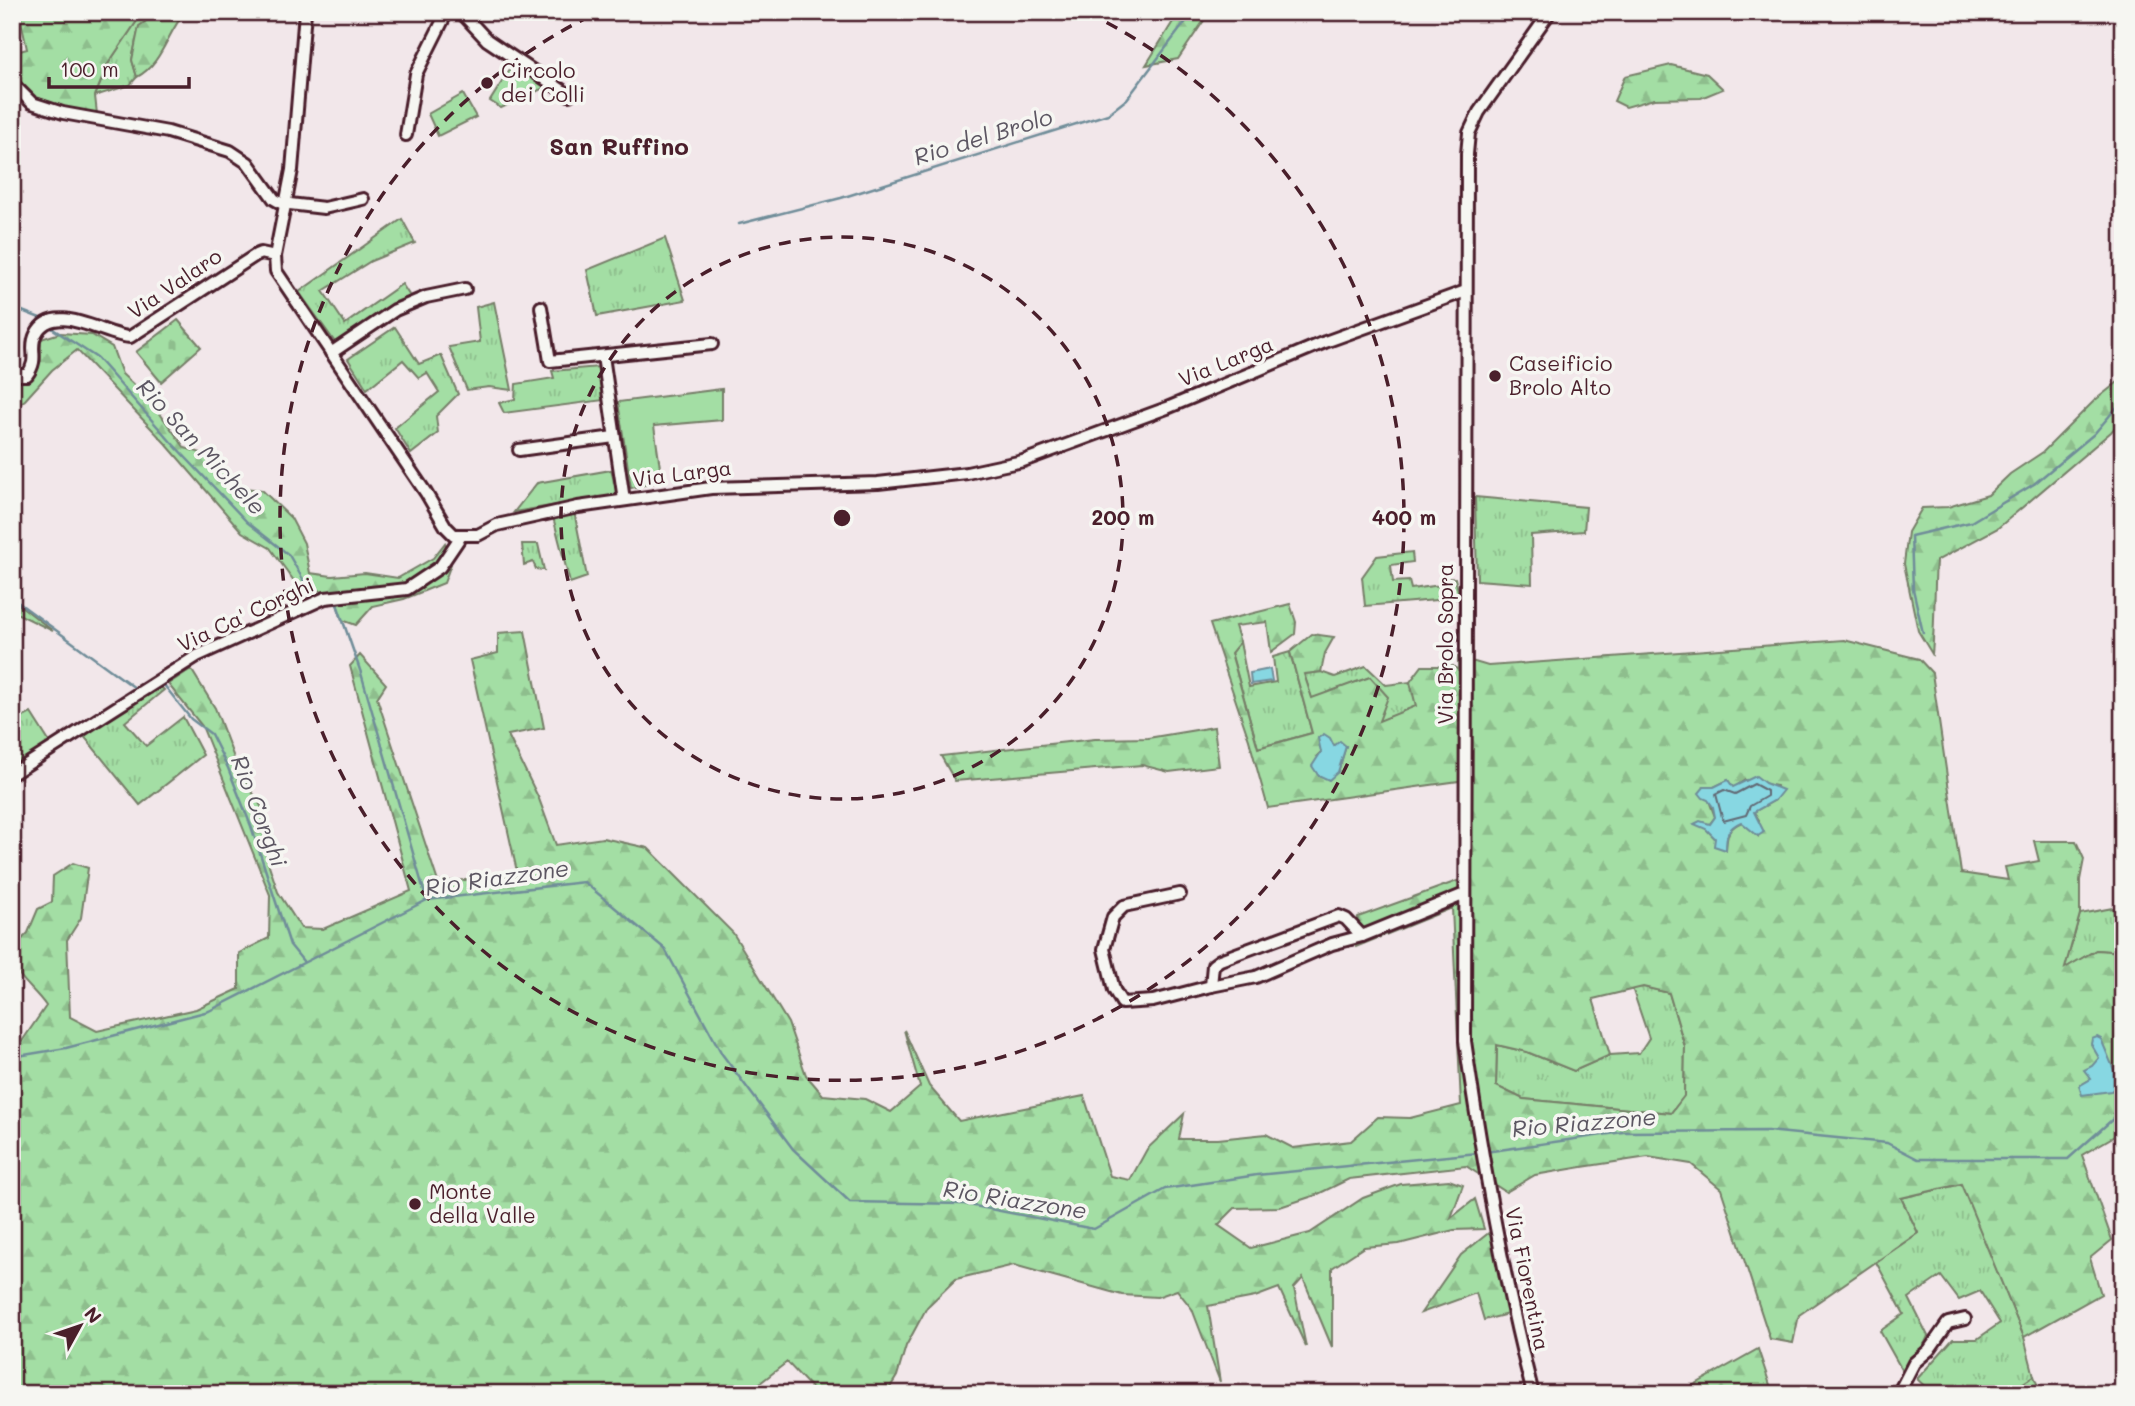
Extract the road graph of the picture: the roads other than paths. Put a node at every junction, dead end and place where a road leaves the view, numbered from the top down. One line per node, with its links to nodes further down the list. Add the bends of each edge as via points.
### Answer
1 (305, 12): 9 (street)
2 (447, 12): 7 (street, via 416,74)
3 (461, 12): 6 (street, via 486,40)
4 (1550, 12): 12 (street, Via Brolo Sopra, via 1488,98 1469,133)
5 (12, 83): 9 (street, via 32,103 63,113 168,132 230,151 248,163 274,199)
6 (569, 95)
7 (406, 135)
8 (363, 199): 9 (street, via 324,208)
9 (286, 204): 10 (street)
10 (275, 256): 15 (street, via 282,283); 17 (street, Via Valaro, via 256,255 130,337 116,337 84,323 48,322 36,332 33,366 27,374)
11 (465, 289): 15 (street, via 395,310)
12 (1466, 291): 20 (street, Via Larga, via 1023,461 878,483 711,488); 24 (street, Via Brolo Sopra)
13 (541, 307): 16 (street, via 551,360)
14 (712, 344): 16 (street)
15 (331, 353): 21 (street, via 446,527)
16 (603, 356): 18 (street)
17 (12, 374)
18 (614, 437): 19 (street); 20 (street)
19 (519, 450)
20 (624, 500): 21 (street, Via Larga, via 515,520 478,535)
21 (461, 536): 22 (street, Via Ca' Corghi, via 440,568 407,589 325,598 197,656)
22 (12, 774)
23 (1180, 894): 26 (street, via 1124,906 1113,917 1104,948 1114,990 1122,1003 1153,1001)
24 (1465, 894): 25 (street); 27 (street, Via Brolo Sopra, via 1465,1041)
25 (1362, 936): 26 (street, via 1256,977); 26 (street, via 1339,916 1220,960 1213,965)
26 (1210, 986)
27 (1485, 1173): 29 (street, Via Fiorentina)
28 (1965, 1319): 30 (street, via 1948,1323 1914,1363)
29 (1533, 1394)
30 (1898, 1394)

